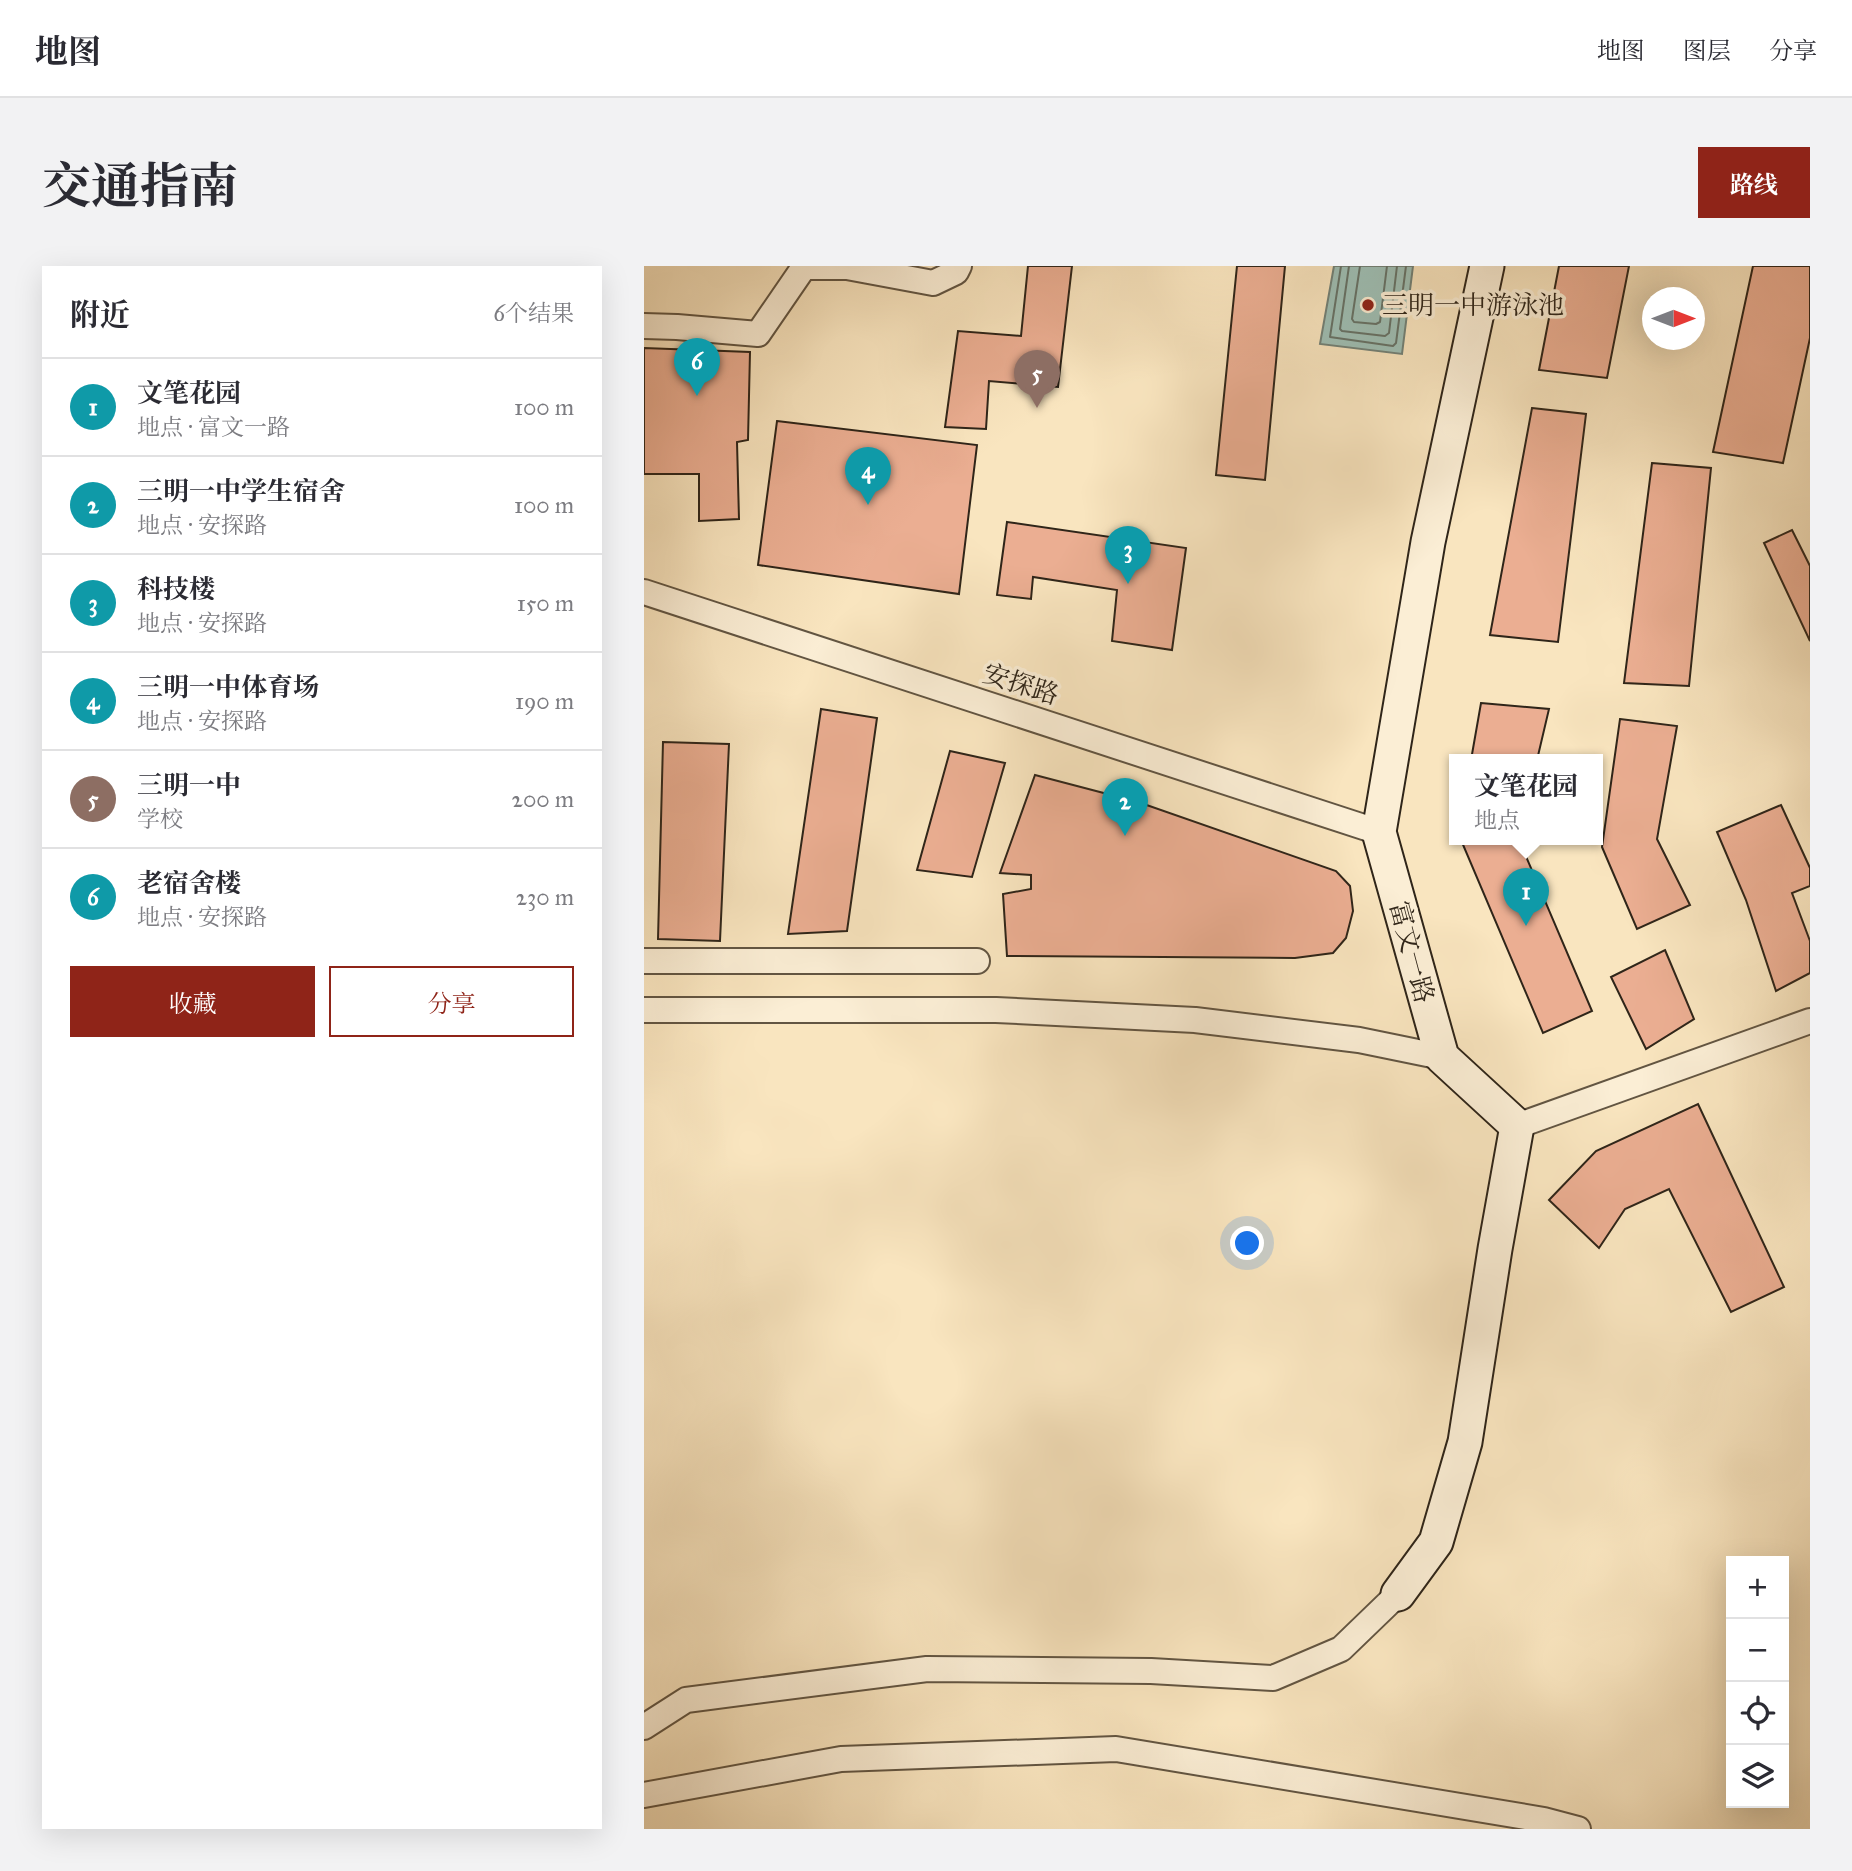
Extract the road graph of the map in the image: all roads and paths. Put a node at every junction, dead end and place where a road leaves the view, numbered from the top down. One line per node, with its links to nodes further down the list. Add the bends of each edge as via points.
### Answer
1 (959, 266): 3 (street, via 933,283 847,267 804,267 758,334)
2 (1487, 266): 5 (street, 富文一路, via 1428,541)
3 (644, 326)
4 (644, 593): 5 (street, 安探路)
5 (1379, 832): 10 (street, 富文一路)
6 (644, 961): 7 (street)
7 (977, 961)
8 (644, 1010): 10 (street, via 996,1010 1195,1020 1359,1040)
9 (1810, 1021): 11 (street)
10 (1442, 1057): 11 (street)
11 (1517, 1126): 12 (street, via 1465,1442 1436,1542)
12 (1398, 1594): 13 (street, via 1341,1649 1273,1678 1151,1671 927,1669 686,1700)
13 (644, 1727)
14 (644, 1796): 15 (street, via 841,1759 1116,1749)
15 (1578, 1829)

